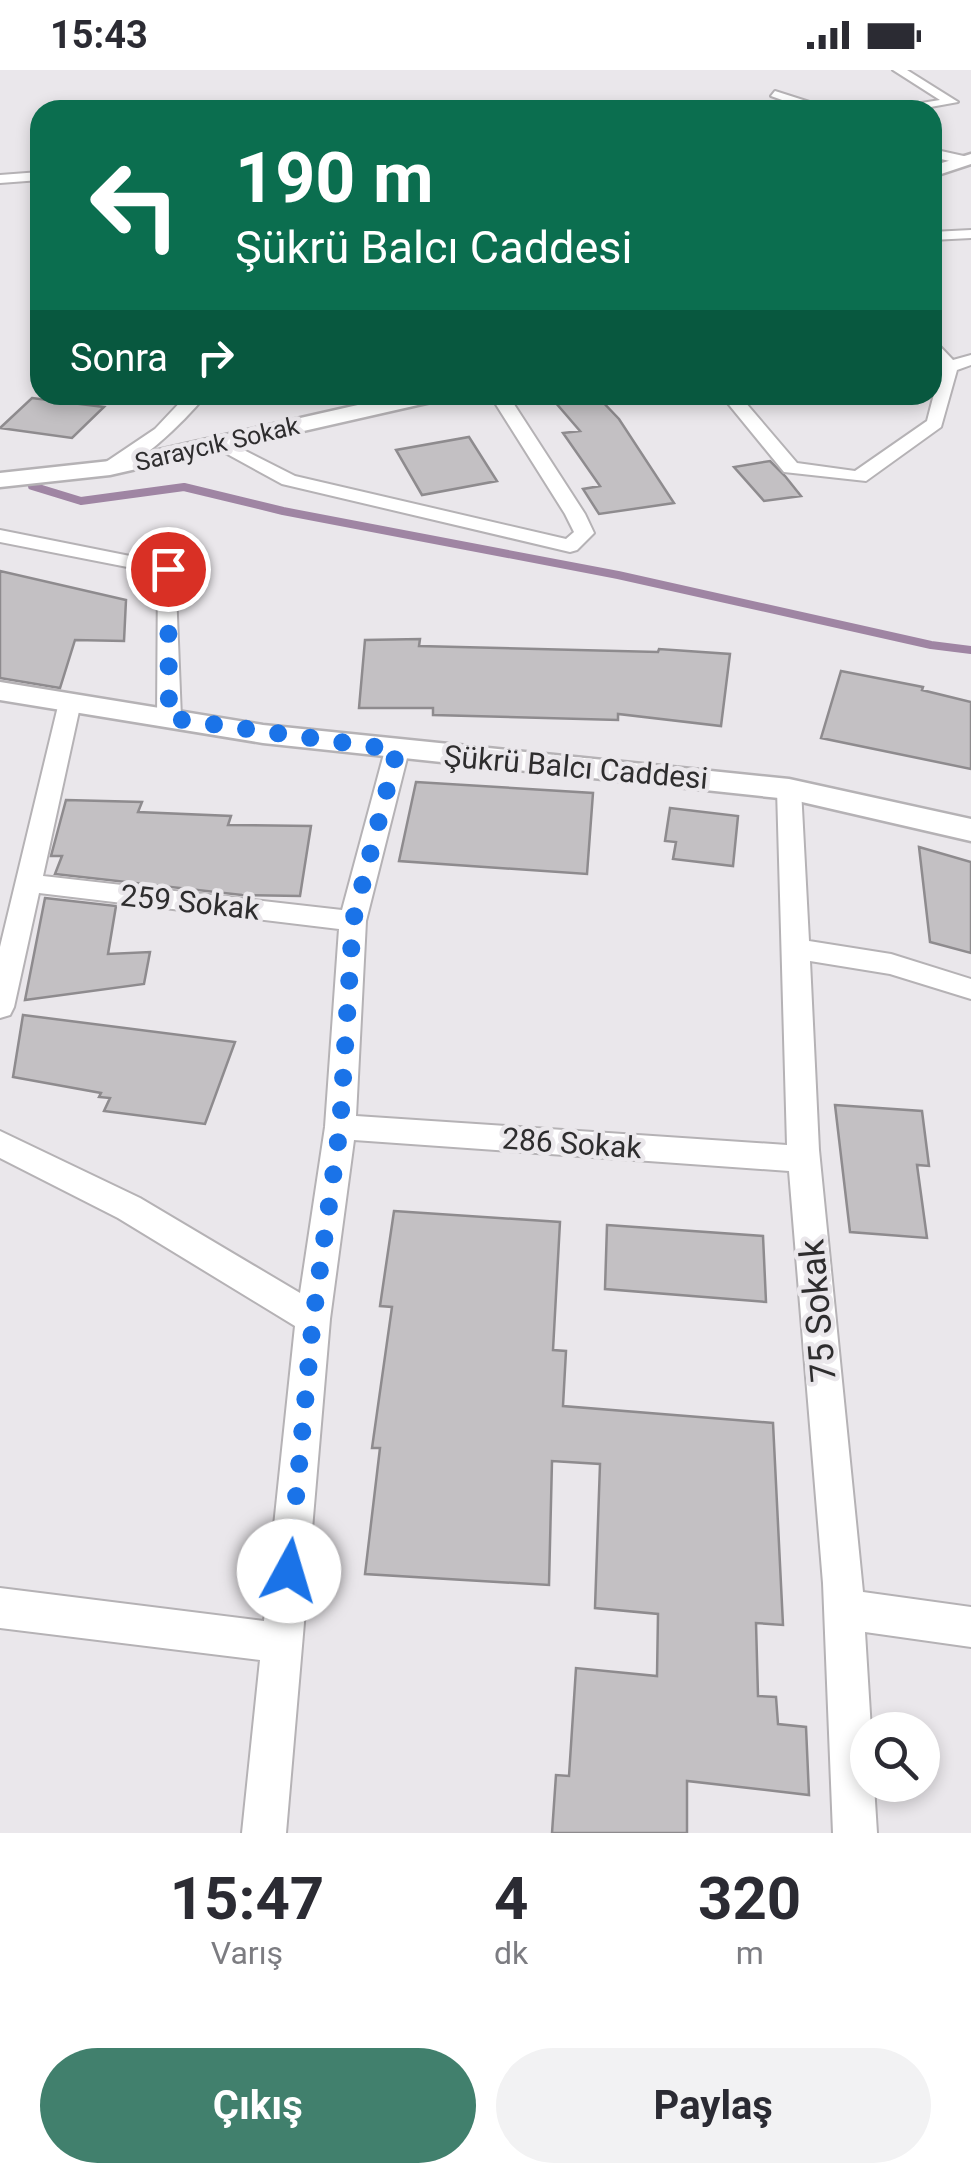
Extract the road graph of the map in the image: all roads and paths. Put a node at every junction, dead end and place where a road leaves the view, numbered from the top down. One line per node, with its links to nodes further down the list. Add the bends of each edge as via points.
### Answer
1 (899, 70): 5 (street, via 952,102)
2 (775, 94): 3 (street)
3 (792, 100)
4 (971, 104): 6 (street)
5 (942, 105)
6 (942, 106)
7 (942, 154): 8 (street)
8 (967, 159): 9 (street)
9 (942, 168)
10 (30, 176): 11 (street)
11 (0, 178)
12 (971, 234): 13 (street)
13 (942, 235)
14 (942, 357): 16 (street)
15 (971, 360): 16 (street)
16 (949, 366): 17 (street)
17 (942, 394)
18 (187, 405): 24 (street, via 161,433)
19 (388, 405): 23 (street, Saraycık Sokak)
20 (505, 405): 23 (street, via 575,514 584,533 578,543 514,535 288,480)
21 (738, 405): 22 (street, via 792,468 859,477 935,423)
22 (939, 405)
23 (218, 444): 24 (street, Saraycık Sokak)
24 (110, 468): 25 (street, Saraycık Sokak)
25 (0, 480)
26 (0, 536): 29 (street, via 168,569)
27 (0, 690): 28 (street, Şükrü Balcı Caddesi)
28 (70, 702): 29 (street, Şükrü Balcı Caddesi); 33 (street)
29 (169, 718): 30 (street, Şükrü Balcı Caddesi)
30 (397, 750): 31 (street, Şükrü Balcı Caddesi); 34 (street)
31 (789, 789): 32 (street, Şükrü Balcı Caddesi); 35 (street, 75 Sokak)
32 (971, 830)
33 (28, 883): 34 (street, 259 Sokak); 37 (street)
34 (353, 921): 38 (street)
35 (794, 949): 36 (street, via 890,964); 40 (street, 75 Sokak)
36 (971, 989)
37 (0, 1008)
38 (340, 1127): 40 (street, 286 Sokak); 41 (street)
39 (0, 1144): 41 (street, via 128,1208)
40 (804, 1158): 43 (street, 75 Sokak)
41 (313, 1319): 45 (street)
42 (0, 1608): 45 (street)
43 (844, 1609): 44 (street); 47 (street, 75 Sokak)
44 (971, 1627)
45 (282, 1643): 46 (street)
46 (264, 1833)
47 (856, 1833)

